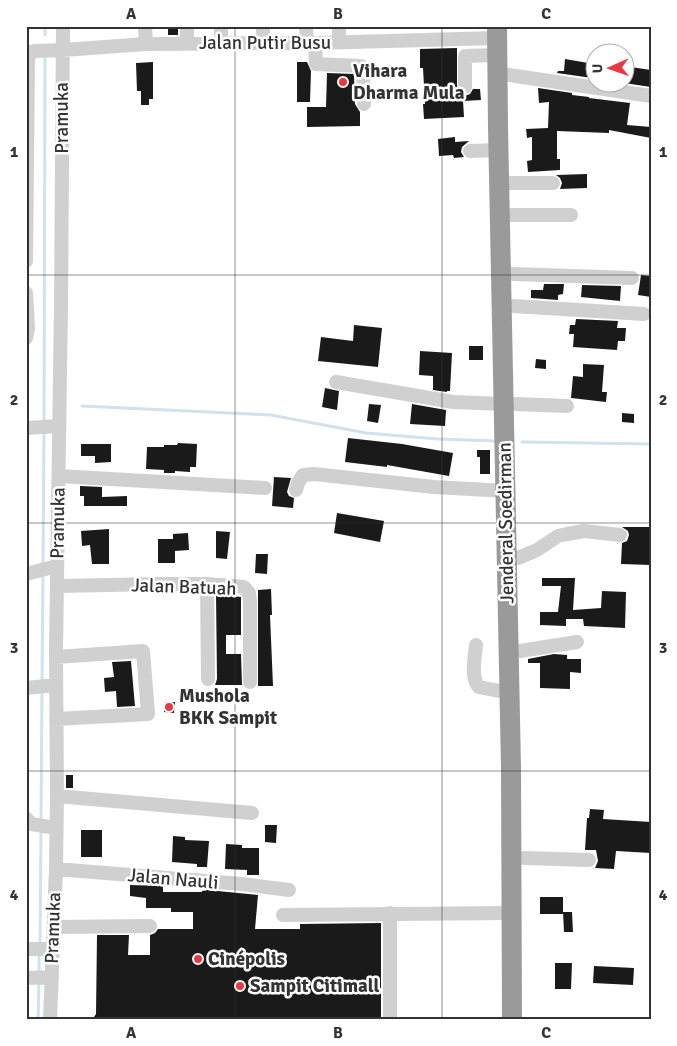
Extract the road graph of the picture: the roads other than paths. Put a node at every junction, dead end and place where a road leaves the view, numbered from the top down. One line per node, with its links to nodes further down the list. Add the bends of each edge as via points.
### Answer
1 (63, 26): 15 (street, Pramuka)
2 (145, 26): 14 (street)
3 (187, 26): 10 (street)
4 (221, 26): 11 (street)
5 (263, 26): 12 (street)
6 (306, 26): 13 (street)
7 (339, 26): 9 (street)
8 (500, 36): 9 (street, Jalan Putir Busu); 16 (highway, Jenderal Soedirman); 18 (street, via 465,56); 23 (highway, Jenderal Soedirman)
9 (339, 42): 13 (street, Jalan Putir Busu)
10 (187, 43): 11 (street, Jalan Putir Busu); 14 (street, Jalan Putir Busu)
11 (221, 43): 12 (street, Jalan Putir Busu)
12 (263, 43): 13 (street, Jalan Putir Busu)
13 (311, 43): 20 (street, via 316,64 363,68)
14 (146, 44): 15 (street, Jalan Putir Busu)
15 (63, 50): 17 (street, Jalan Putir Busu, via 31,52); 40 (street, Pramuka)
16 (509, 75): 19 (street); 25 (highway, Jenderal Soedirman)
17 (27, 80): 21 (street)
18 (465, 87)
19 (651, 96)
20 (364, 104)
21 (27, 112): 22 (street)
22 (27, 139): 28 (street)
23 (498, 150): 24 (street); 38 (highway, Jenderal Soedirman)
24 (470, 152)
25 (511, 183): 26 (street); 27 (highway, Jenderal Soedirman)
26 (553, 183)
27 (511, 214): 29 (street); 31 (highway, Jenderal Soedirman)
28 (26, 215): 30 (street)
29 (571, 215)
30 (26, 261)
31 (513, 274): 32 (street); 34 (highway, Jenderal Soedirman)
32 (632, 278)
33 (26, 293): 36 (street)
34 (513, 306): 35 (street); 38 (highway, Jenderal Soedirman)
35 (644, 314)
36 (26, 338)
37 (336, 382): 38 (street, via 453,402)
38 (509, 404): 39 (street); 45 (highway, Jenderal Soedirman); 47 (highway, Jenderal Soedirman)
39 (567, 406)
40 (53, 427): 41 (street); 42 (street, Pramuka)
41 (29, 428)
42 (59, 476): 43 (street); 48 (street, Pramuka)
43 (265, 488)
44 (296, 490): 45 (street, via 303,475 314,474)
45 (506, 491): 51 (highway, Jenderal Soedirman)
46 (620, 534): 47 (street, via 584,531 558,536)
47 (518, 558): 51 (highway, Jenderal Soedirman)
48 (43, 570): 50 (street, Pramuka)
49 (207, 584): 50 (street, Jalan Batuah); 56 (street); 57 (street, Jalan Batuah, via 240,586 249,593)
50 (58, 586): 55 (street, Pramuka)
51 (514, 599): 54 (highway, Jenderal Soedirman); 59 (highway, Jenderal Soedirman)
52 (577, 642): 54 (street)
53 (476, 645): 59 (street, via 476,684 479,688)
54 (520, 651): 65 (highway, Jenderal Soedirman)
55 (56, 657): 58 (street, Pramuka); 60 (street, via 143,651 148,714)
56 (208, 679)
57 (250, 682)
58 (41, 687): 60 (street, Pramuka)
59 (509, 693): 70 (highway, Jenderal Soedirman)
60 (56, 719): 61 (street, Pramuka)
61 (57, 796): 62 (street); 64 (street, Pramuka)
62 (252, 813)
63 (26, 818): 64 (street, via 31,824)
64 (56, 828): 67 (street, Pramuka)
65 (524, 858): 66 (street); 81 (highway, Jenderal Soedirman)
66 (590, 860)
67 (56, 869): 68 (street, Jalan Nauli); 73 (street, Pramuka)
68 (289, 890)
69 (390, 913): 70 (street); 71 (street); 79 (street)
70 (513, 913): 80 (highway, Jenderal Soedirman)
71 (283, 914)
72 (150, 926): 73 (street)
73 (54, 927): 74 (street, Pramuka)
74 (53, 949): 75 (street); 76 (street, Pramuka)
75 (26, 950)
76 (52, 977): 77 (street); 78 (street, Pramuka)
77 (26, 978)
78 (50, 1020)
79 (390, 1020)
80 (512, 1020)
81 (524, 1020)

